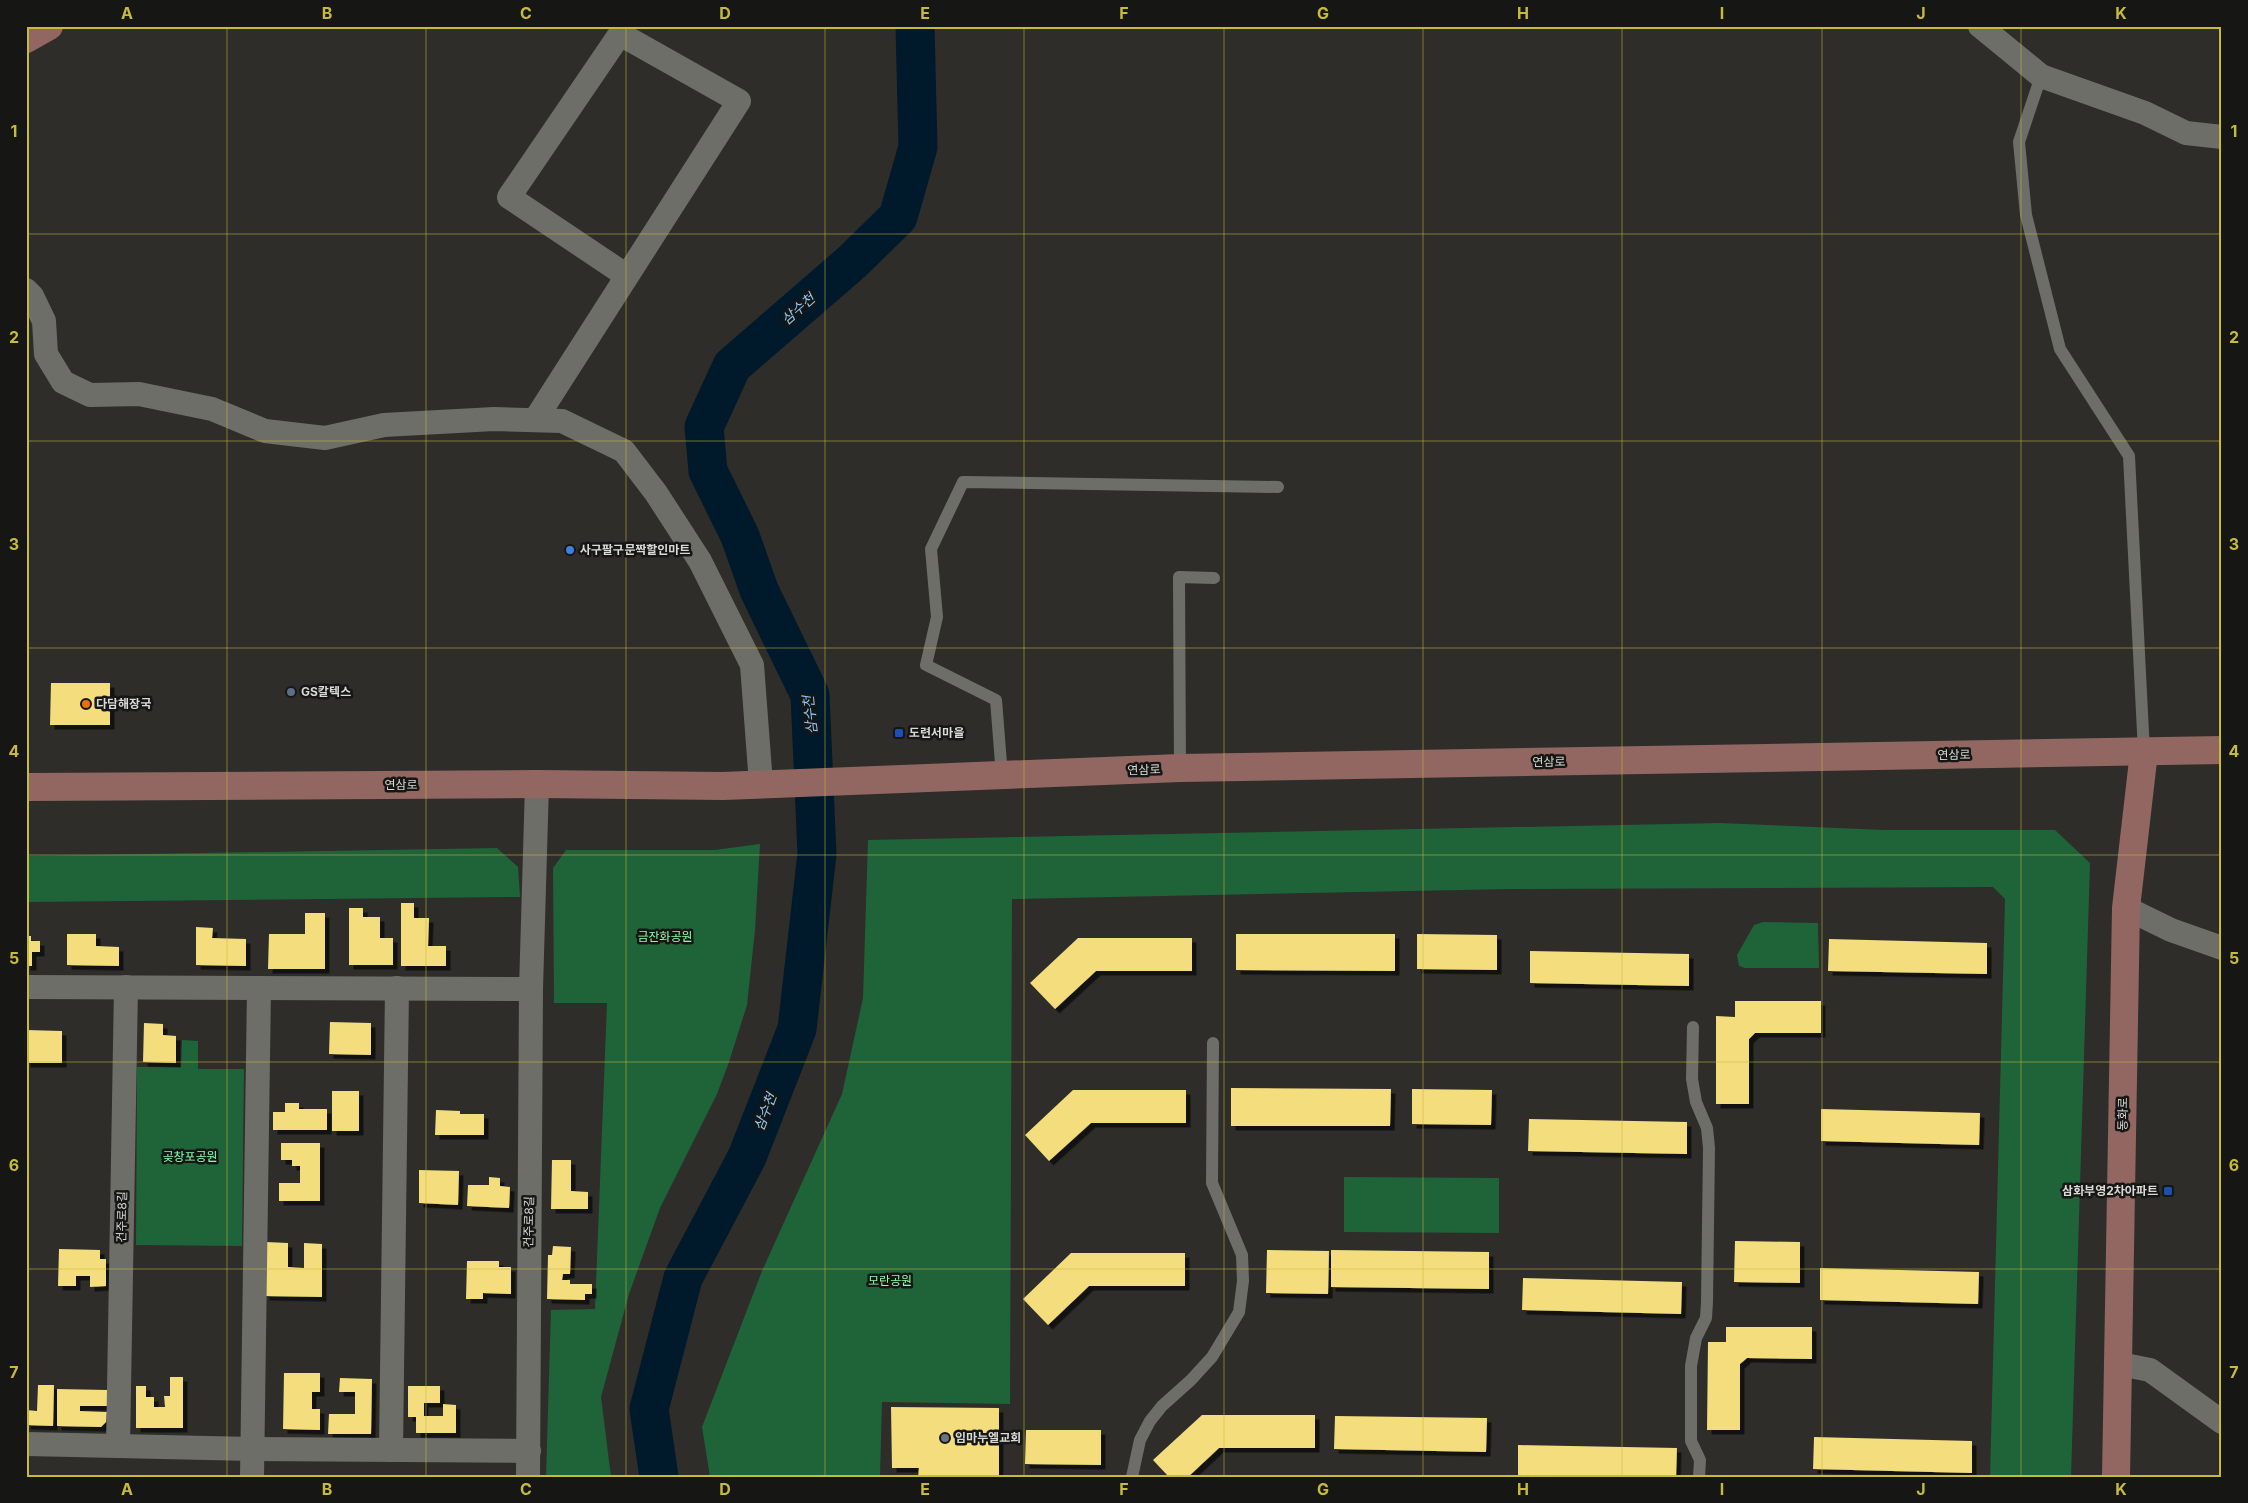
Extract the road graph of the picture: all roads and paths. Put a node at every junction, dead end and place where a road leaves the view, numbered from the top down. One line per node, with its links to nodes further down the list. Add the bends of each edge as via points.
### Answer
1 (49, 26): 4 (main road)
2 (1980, 26): 5 (street)
3 (622, 30): 7 (street, via 509,197); 7 (street, via 739,101)
4 (26, 39)
5 (2041, 76): 6 (street, via 2145,113 2186,133); 13 (lane, via 2019,142 2026,215 2060,348 2129,456)
6 (2222, 137)
7 (627, 276): 9 (street)
8 (26, 290): 9 (street, via 44,321 46,354 63,382 90,395 139,394 212,409 265,431 326,438 384,425)
9 (535, 420): 17 (street, via 562,421 624,451 700,561 752,664)
10 (1278, 487): 15 (lane, via 963,482 931,549 937,616 926,665 996,700)
11 (1214, 578): 14 (lane, via 1179,577)
12 (2222, 750): 13 (main road, 연삼로)
13 (2144, 752): 14 (main road, 연삼로); 19 (main road, 동화로)
14 (1180, 768): 15 (main road, 연삼로)
15 (1002, 776): 17 (main road, 연삼로)
16 (537, 784): 17 (main road, 연삼로); 18 (main road, 연삼로); 25 (street, 건주로8길)
17 (769, 784)
18 (26, 787)
19 (2126, 908): 20 (street, via 2171,930); 28 (main road, 동화로)
20 (2222, 948)
21 (26, 987): 22 (street)
22 (126, 987): 23 (street); 31 (street, 건주로8길)
23 (260, 988): 24 (street); 32 (street)
24 (397, 988): 25 (street); 33 (street)
25 (531, 989): 34 (street, 건주로8길)
26 (1693, 1027): 38 (lane, via 1692,1079 1696,1102 1707,1128 1709,1148 1706,1318 1696,1338 1690,1375 1691,1441 1700,1460)
27 (1213, 1042): 37 (lane, via 1212,1183 1242,1255 1239,1312 1212,1357 1150,1422 1140,1440)
28 (2120, 1364): 29 (street, via 2150,1370); 39 (main road, 동화로)
29 (2222, 1422)
30 (26, 1444): 31 (street)
31 (118, 1446): 32 (street)
32 (253, 1449): 33 (street); 35 (street)
33 (391, 1450): 34 (street)
34 (529, 1452): 36 (street, 건주로8길)
35 (252, 1477)
36 (528, 1477)
37 (1132, 1477)
38 (1699, 1477)
39 (2116, 1477)

